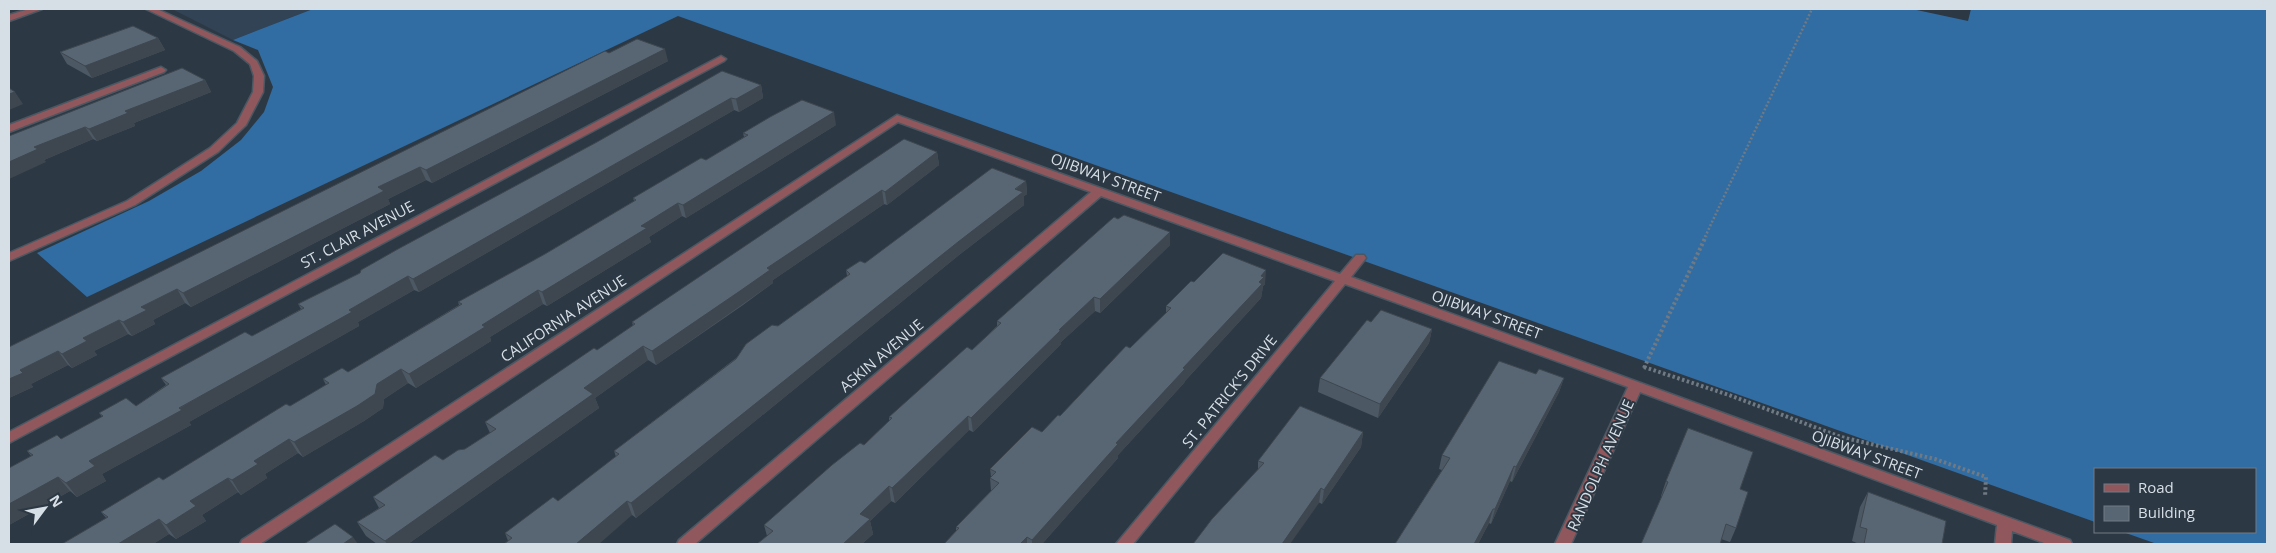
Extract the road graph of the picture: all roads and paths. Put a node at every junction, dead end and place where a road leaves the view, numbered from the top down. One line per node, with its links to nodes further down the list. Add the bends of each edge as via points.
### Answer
1 (36, 9): 4 (street)
2 (150, 9): 10 (street, via 237,49 254,63 259,76 258,92 241,125 207,155 131,203)
3 (1812, 9): 13 (path)
4 (9, 18)
5 (721, 59): 15 (street, ST. CLAIR AVENUE)
6 (161, 70): 8 (street)
7 (897, 118): 9 (street, OJIBWAY STREET); 18 (street, CALIFORNIA AVENUE)
8 (9, 129)
9 (1099, 192): 12 (street, OJIBWAY STREET); 19 (street, ASKIN AVENUE)
10 (9, 257)
11 (1360, 258): 12 (street, ST. PATRICK'S DRIVE)
12 (1342, 279): 14 (street, OJIBWAY STREET); 20 (street, ST. PATRICK'S DRIVE)
13 (1644, 367): 14 (path); 16 (path, via 1841,437 1935,459 1986,477)
14 (1638, 380): 17 (street, OJIBWAY STREET); 21 (street, RANDOLPH AVENUE)
15 (9, 438)
16 (1985, 501)
17 (2005, 523): 22 (street); 23 (street, OJIBWAY STREET)
18 (248, 544)
19 (685, 544)
20 (1124, 544)
21 (1563, 544)
22 (2003, 544)
23 (2064, 544)

